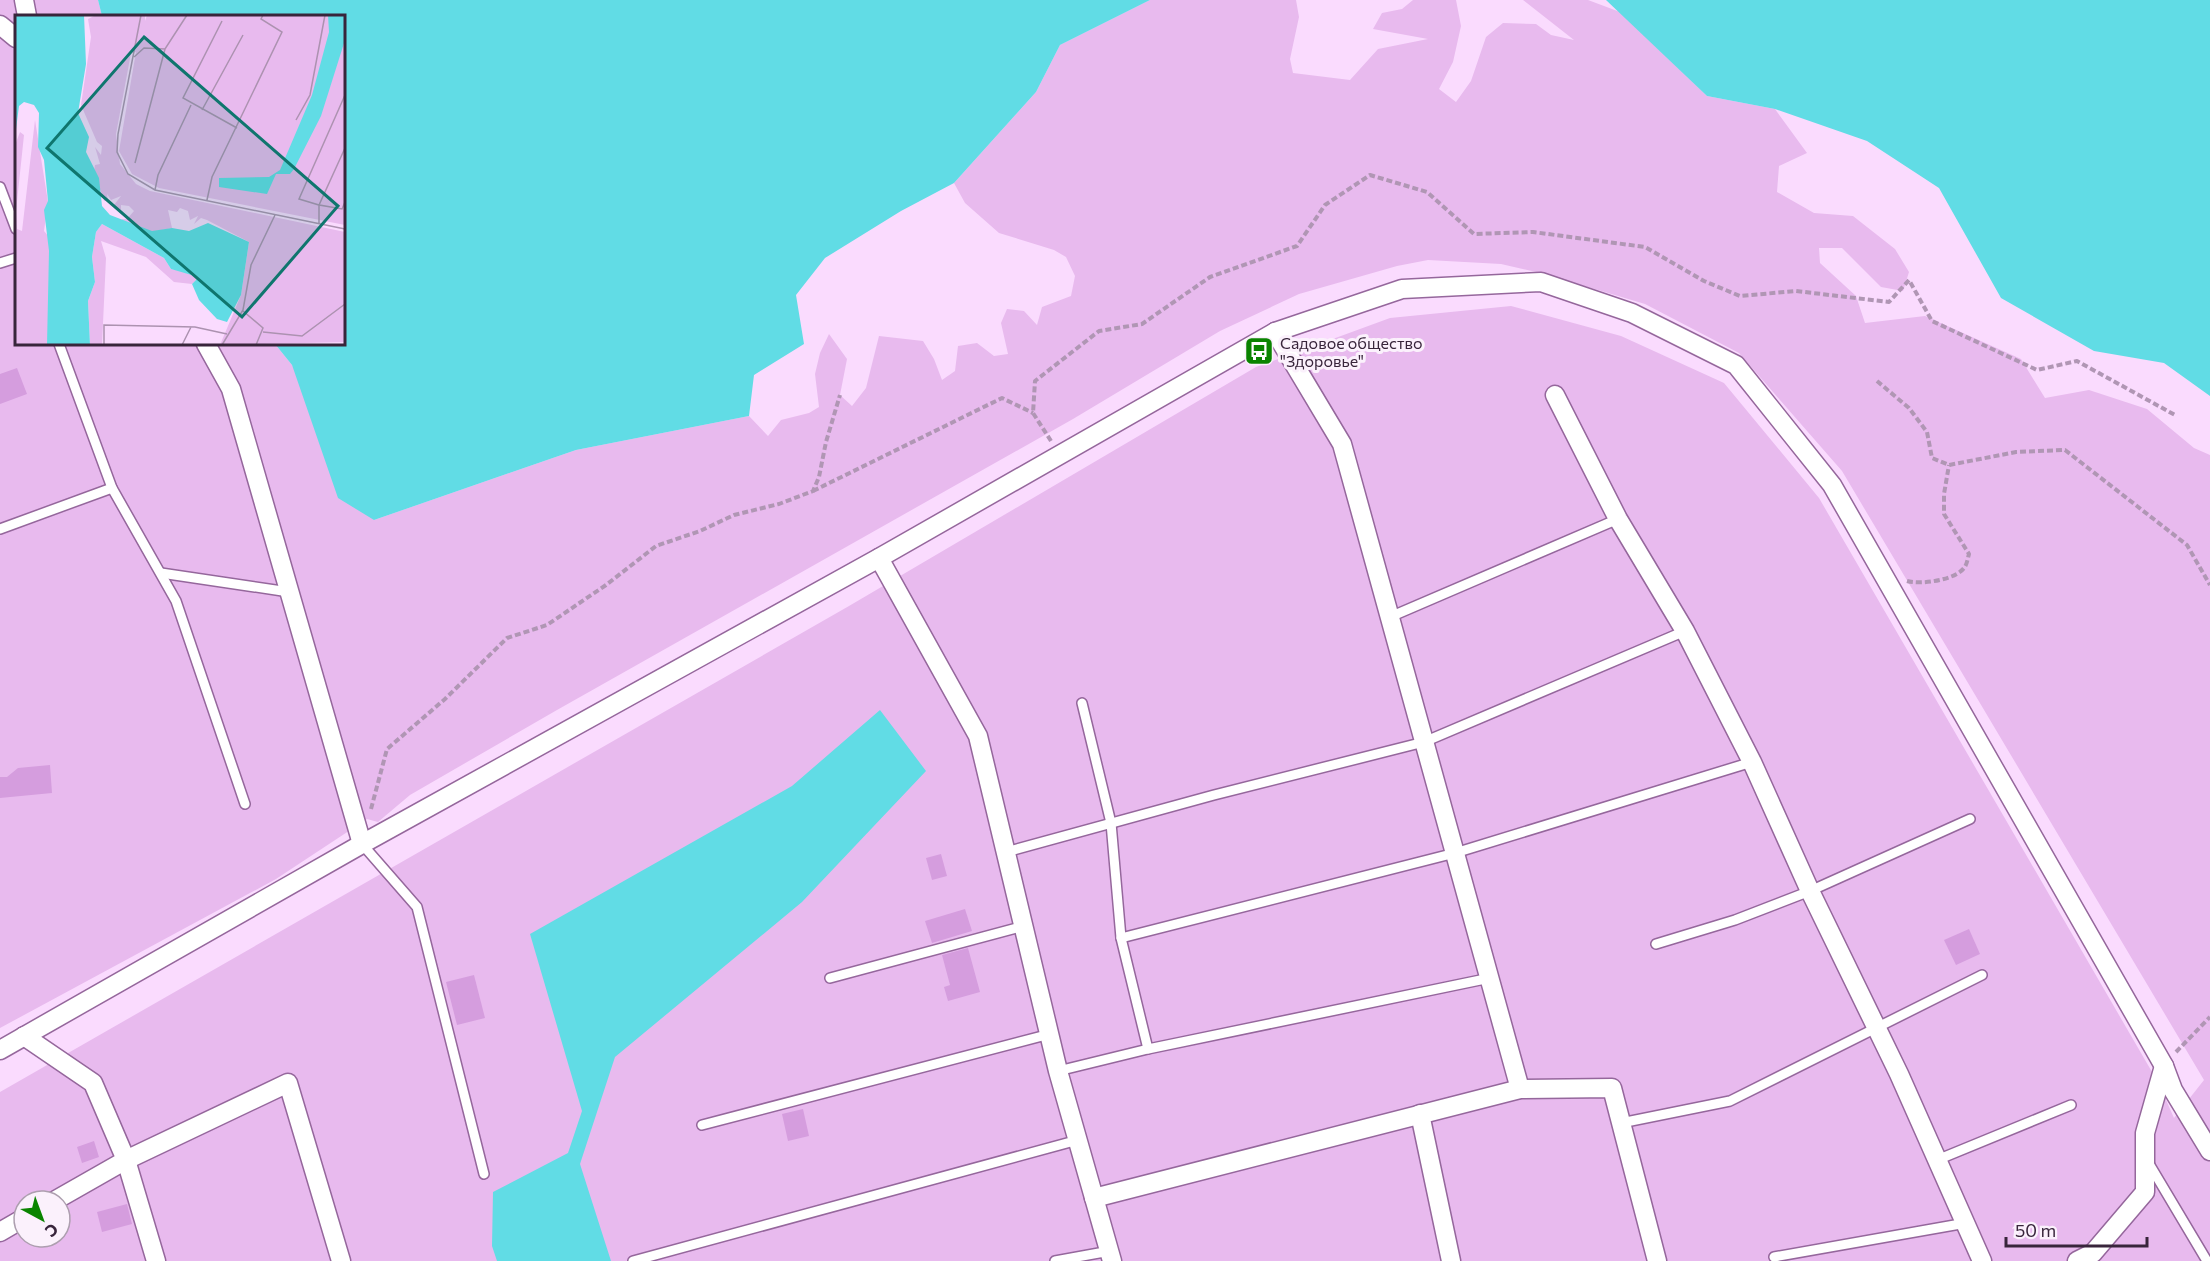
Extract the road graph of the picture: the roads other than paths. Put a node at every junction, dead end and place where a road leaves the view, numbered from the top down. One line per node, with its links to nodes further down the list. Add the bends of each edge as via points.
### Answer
1 (24, 0): 2 (street)
2 (27, 15)
3 (0, 25): 4 (street)
4 (15, 37)
5 (0, 187): 6 (lane)
6 (15, 226)
7 (15, 258): 8 (lane)
8 (0, 263)
9 (1275, 332): 16 (street); 19 (street, via 1342,444); 42 (street, via 1402,289 1541,282 1632,313 1736,365 1832,485)
10 (59, 345): 13 (lane)
11 (207, 345): 18 (street, via 231,389)
12 (1555, 395): 14 (street)
13 (112, 488): 15 (lane); 17 (lane)
14 (1618, 519): 19 (lane); 20 (street)
15 (0, 529)
16 (879, 558): 27 (street); 28 (street, via 978,736)
17 (161, 573): 18 (lane); 24 (lane, via 176,601)
18 (290, 592): 27 (street)
19 (1390, 618): 22 (street)
20 (1685, 631): 22 (lane); 23 (street)
21 (1082, 703): 26 (lane)
22 (1424, 742): 26 (lane); 29 (street)
23 (1752, 762): 29 (lane); 30 (street)
24 (245, 804)
25 (1970, 819): 30 (lane)
26 (1111, 823): 28 (lane); 32 (lane)
27 (362, 844): 39 (street); 54 (lane, via 417,907)
28 (1006, 852): 31 (street)
29 (1455, 853): 32 (lane); 36 (street)
30 (1810, 891): 33 (lane, via 1735,920); 37 (street)
31 (1024, 926): 35 (lane); 38 (street)
32 (1121, 938): 40 (lane)
33 (1656, 944)
34 (1982, 975): 37 (lane)
35 (830, 978)
36 (1490, 978): 40 (lane); 44 (street)
37 (1875, 1027): 47 (lane, via 1730,1101); 53 (street)
38 (1050, 1034): 43 (street); 48 (lane)
39 (24, 1036): 41 (street); 52 (street, via 93,1083)
40 (1148, 1049): 43 (lane)
41 (0, 1050)
42 (2164, 1066): 50 (street); 51 (street, via 2145,1133)
43 (1058, 1071): 49 (street)
44 (1520, 1089): 46 (street); 47 (street, via 1612,1088)
45 (2072, 1105): 53 (lane)
46 (1420, 1114): 56 (street); 64 (street)
47 (1621, 1123): 65 (street)
48 (702, 1125)
49 (1078, 1140): 56 (street); 62 (lane)
50 (2210, 1151)
51 (2145, 1157): 67 (street, via 2145,1192 2093,1253); 68 (lane)
52 (126, 1160): 55 (street); 60 (street); 61 (street, via 288,1083)
53 (1937, 1160): 57 (street)
54 (484, 1174)
55 (72, 1191)
56 (1094, 1198): 58 (street)
57 (1966, 1223): 59 (lane); 66 (street)
58 (1111, 1256): 63 (lane)
59 (1774, 1257)
60 (156, 1261)
61 (341, 1261)
62 (633, 1261)
63 (1055, 1261)
64 (1451, 1261)
65 (1657, 1261)
66 (1982, 1261)
67 (2077, 1261)
68 (2207, 1261)

